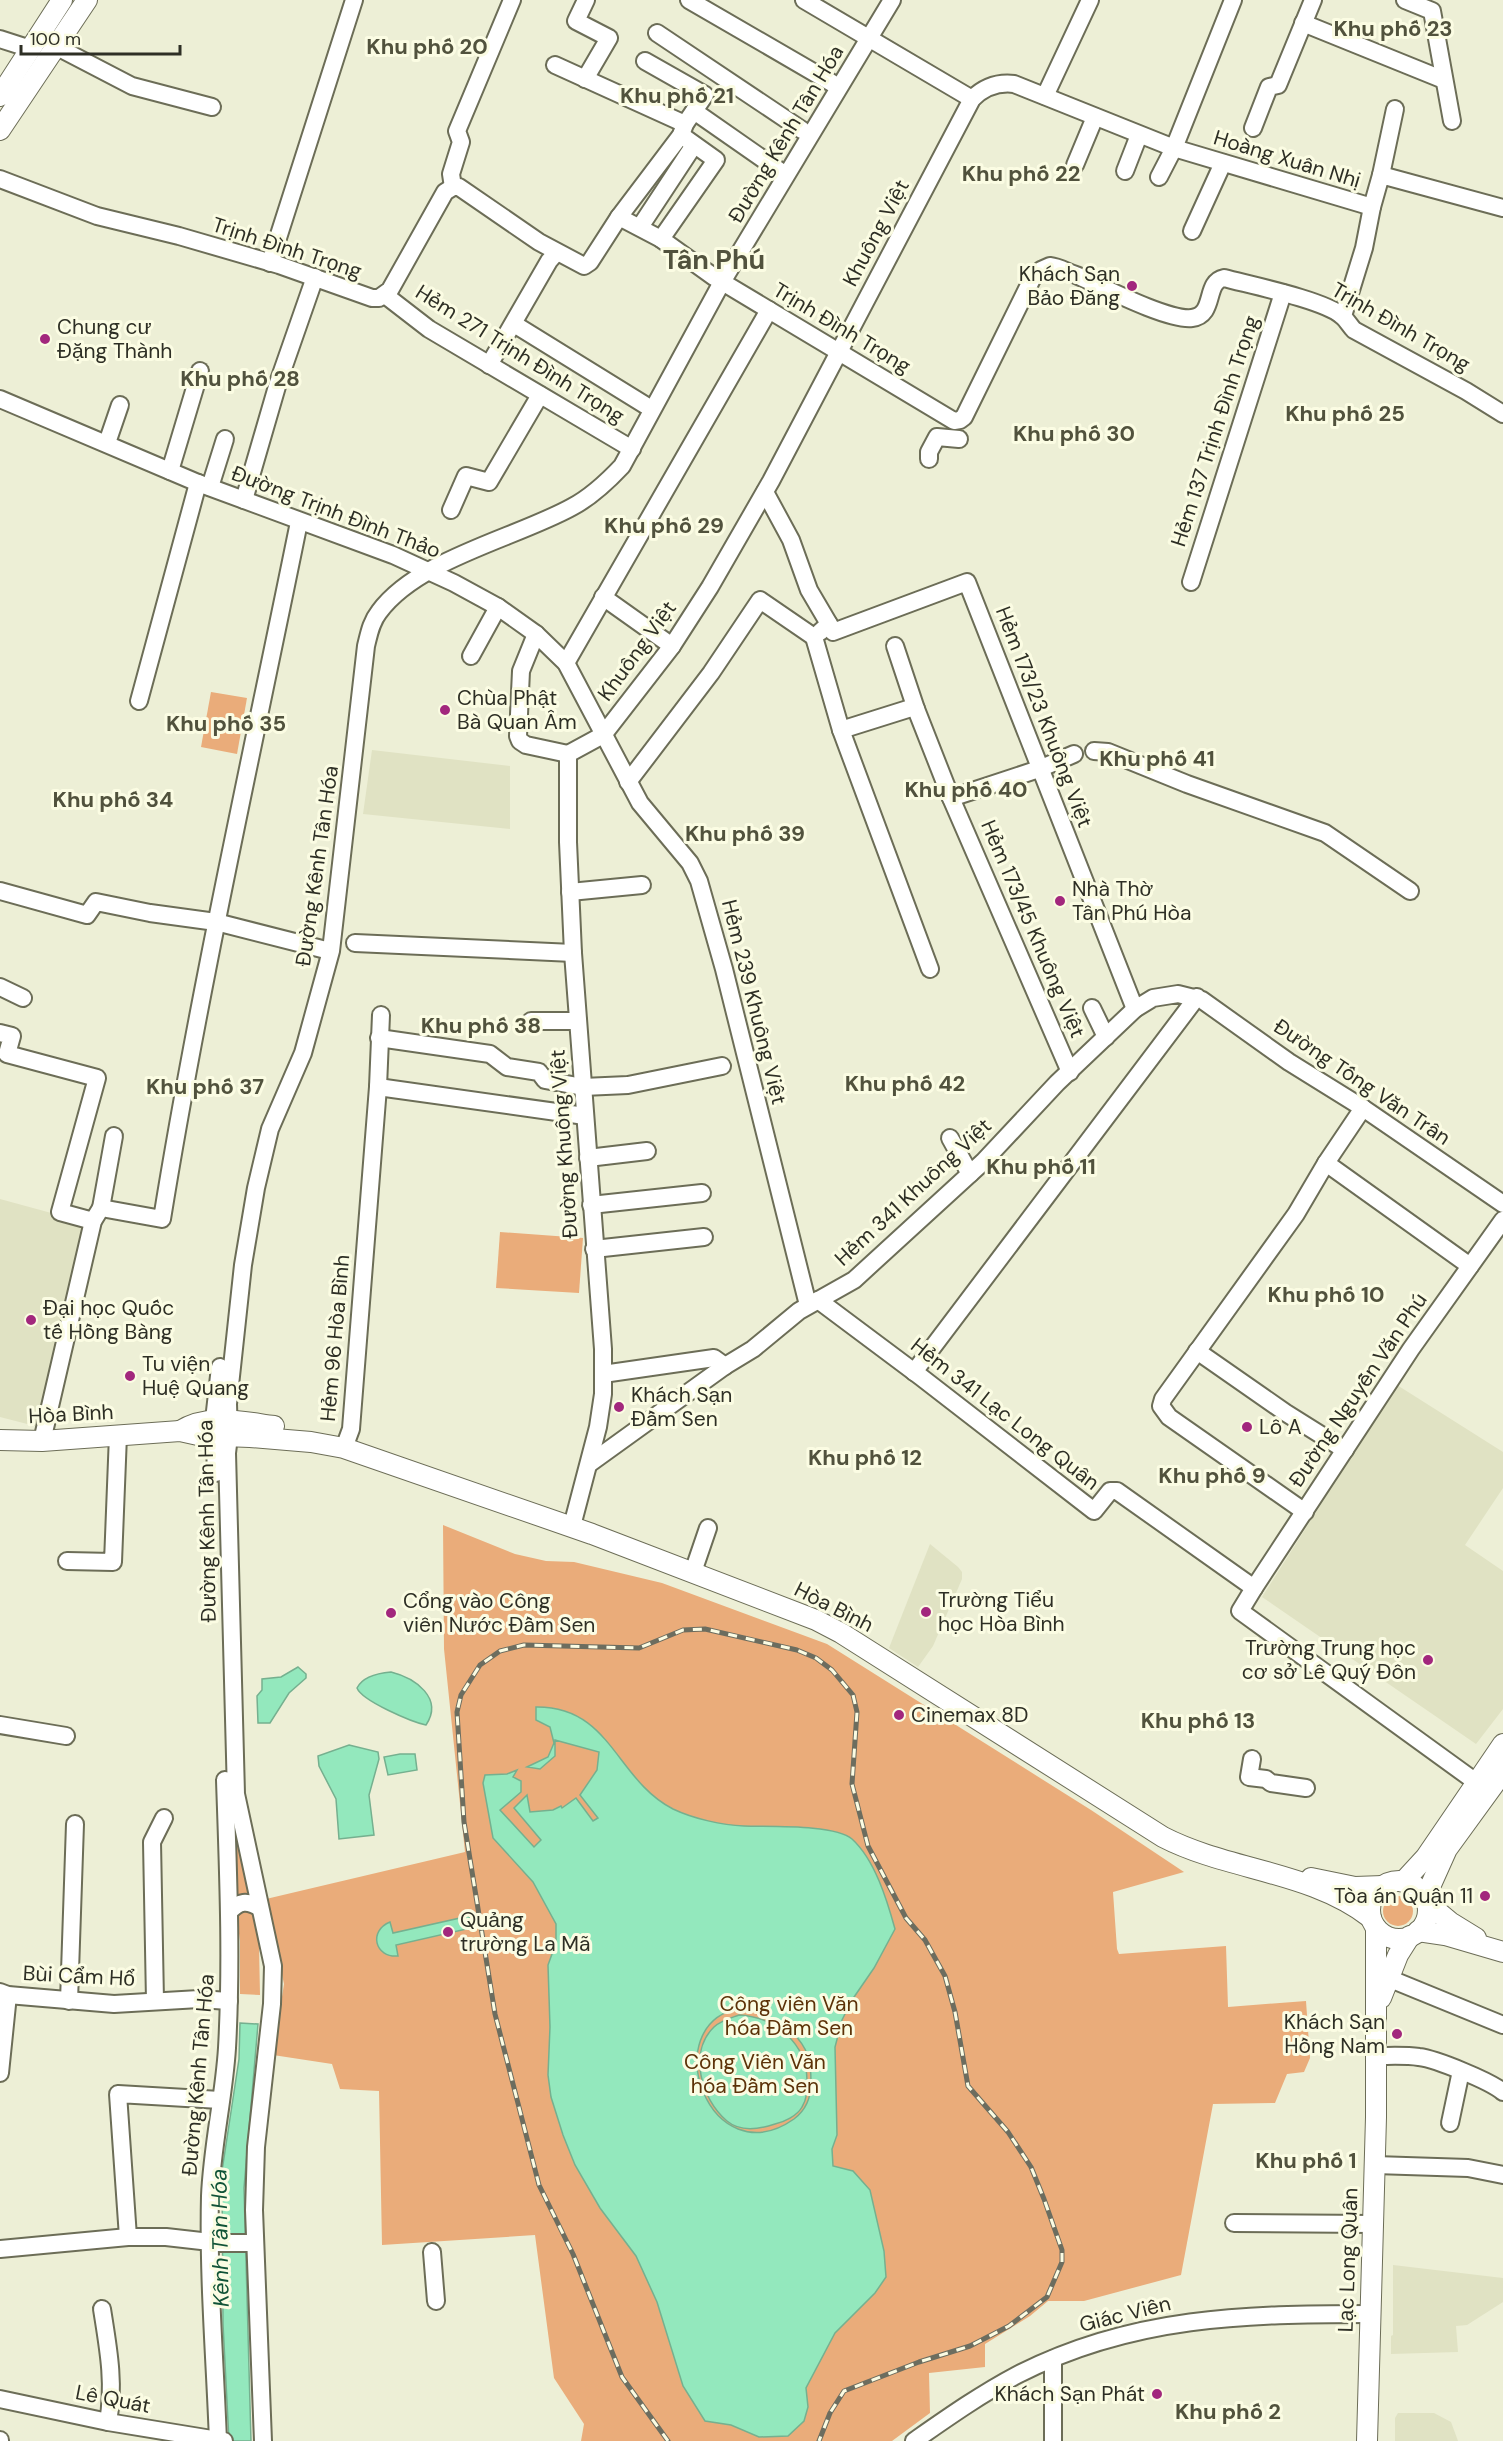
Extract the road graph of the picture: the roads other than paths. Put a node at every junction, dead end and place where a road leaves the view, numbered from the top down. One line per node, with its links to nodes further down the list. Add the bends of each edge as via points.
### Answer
1 (63, 0): 19 (main road)
2 (87, 0): 18 (main road)
3 (354, 0): 53 (street)
4 (512, 0): 45 (street, via 457,131 461,142 451,174)
5 (586, 0): 22 (street, via 576,21 609,38)
6 (689, 0): 24 (street)
7 (804, 0): 16 (street)
8 (881, 0): 16 (street, Đường Kênh Tân Hóa)
9 (892, 0): 16 (street, Đường Kênh Tân Hóa)
10 (1090, 0): 26 (street)
11 (1233, 0): 37 (street)
12 (1313, 0): 14 (street)
13 (1405, 0): 23 (street, via 1432,11)
14 (1303, 23): 23 (street); 32 (street, via 1278,85 1269,87)
15 (657, 33): 35 (street)
16 (866, 35): 24 (street, Đường Kênh Tân Hóa); 27 (street); 55 (street, Đường Kênh Tân Hóa)
17 (0, 39): 19 (street)
18 (57, 47): 28 (street, via 132,86); 34 (main road)
19 (31, 49): 25 (main road)
20 (645, 61): 33 (street, via 705,95)
21 (555, 65): 22 (street)
22 (585, 79): 33 (street)
23 (1444, 80): 31 (street)
24 (832, 82): 35 (street, Đường Kênh Tân Hóa)
25 (0, 96)
26 (1045, 96): 27 (street, via 1001,83); 30 (street)
27 (972, 99): 61 (street, Khuông Việt)
28 (212, 107)
29 (1395, 109): 42 (street)
30 (1095, 117): 36 (street); 39 (street)
31 (1452, 121)
32 (1253, 128)
33 (688, 129): 40 (street); 48 (street); 49 (street); 51 (street, via 716,160)
34 (0, 130)
35 (802, 130): 40 (street, Đường Kênh Tân Hóa)
36 (1139, 135): 37 (street); 41 (street)
37 (1174, 148): 38 (street, Hoàng Xuân Nhị); 43 (street)
38 (1223, 163): 46 (street, Hoàng Xuân Nhị); 50 (street)
39 (1075, 165)
40 (780, 171): 55 (street, Đường Kênh Tân Hóa)
41 (1125, 171)
42 (1381, 175): 46 (street, Hoàng Xuân Nhị); 47 (street, Hoàng Xuân Nhị)
43 (1160, 177)
44 (0, 179): 53 (street, Trịnh Đình Trọng, via 97,216)
45 (453, 187): 52 (street, via 459,187); 57 (street, Trịnh Đình Trọng, via 445,192)
46 (1372, 207): 59 (street, via 1364,248)
47 (1503, 208)
48 (620, 218): 49 (street, Trịnh Đình Trọng); 52 (street, via 584,266)
49 (640, 227): 51 (street, Trịnh Đình Trọng)
50 (1192, 231)
51 (661, 239): 55 (street, Trịnh Đình Trọng)
52 (556, 253): 60 (street)
53 (270, 262): 54 (street, Trịnh Đình Trọng)
54 (315, 277): 57 (street, Trịnh Đình Trọng, via 367,298); 77 (street, via 278,383)
55 (718, 280): 58 (street, Trịnh Đình Trọng); 67 (street, Đường Kênh Tân Hóa); 72 (street, Đường Kênh Tân Hóa)
56 (1283, 293): 59 (street, Trịnh Đình Trọng); 61 (street, Trịnh Đình Trọng, via 1219,279 1208,308 1187,318 1054,266 1046,268 1032,279 963,417 957,421); 81 (street, Hẻm 137 Trịnh Đình Trọng)
57 (385, 295): 62 (street, Hẻm 271 Trịnh Đình Trọng, via 429,329)
58 (770, 310): 61 (street, Trịnh Đình Trọng); 82 (street)
59 (1342, 316): 68 (street, Trịnh Đình Trọng, via 1354,330)
60 (514, 324): 62 (street); 67 (street)
61 (838, 353): 76 (street, Khuông Việt)
62 (489, 365): 64 (street, Hẻm 271 Trịnh Đình Trọng)
63 (200, 371): 74 (street)
64 (540, 395): 72 (street, Hẻm 271 Trịnh Đình Trọng); 78 (street, via 489,482 466,476)
65 (0, 399): 71 (street, Đường Trịnh Đình Thảo)
66 (120, 405): 71 (street)
67 (645, 405): 72 (street, Đường Kênh Tân Hóa)
68 (1503, 414)
69 (225, 439): 75 (street)
70 (959, 439): 73 (street, via 937,437)
71 (107, 443): 74 (street, Đường Trịnh Đình Thảo)
72 (627, 447): 80 (street, Đường Kênh Tân Hóa, via 571,496)
73 (929, 459)
74 (170, 471): 75 (street, Đường Trịnh Đình Thảo)
75 (204, 485): 77 (street, Đường Trịnh Đình Thảo); 91 (street)
76 (765, 492): 84 (street); 87 (street, Khuông Việt)
77 (244, 500): 79 (street, Đường Trịnh Đình Thảo)
78 (451, 510)
79 (299, 522): 80 (street, Đường Trịnh Đình Thảo); 105 (street)
80 (424, 569): 83 (street, Đường Trịnh Đình Thảo); 106 (street, Đường Kênh Tân Hóa, via 394,584 363,622)
81 (1191, 582)
82 (603, 597): 87 (street); 90 (street)
83 (498, 607): 85 (street, Đường Trịnh Đình Thảo); 89 (street)
84 (828, 624): 86 (street); 98 (street, Hẻm 173/23 Khuông Việt, via 833,632 967,582)
85 (536, 634): 90 (street, Đường Trịnh Đình Thảo); 96 (street, via 521,670 518,736 526,745)
86 (814, 637): 93 (street); 99 (street, via 760,600 711,673)
87 (672, 646): 94 (street, Khuông Việt)
88 (895, 646): 92 (street, Hẻm 173/45 Khuông Việt)
89 (471, 656)
90 (566, 663): 94 (street, Đường Trịnh Đình Thảo)
91 (139, 701)
92 (916, 709): 93 (street); 100 (street, Hẻm 173/45 Khuông Việt)
93 (841, 730): 109 (street)
94 (603, 735): 96 (street, Khuông Việt); 99 (street, Hẻm 239 Khuông Việt)
95 (1094, 750): 103 (street, via 1325,833)
96 (568, 754): 104 (street, Đường Khuông Việt)
97 (1074, 754): 98 (street)
98 (1039, 769): 100 (street); 114 (street, Hẻm 173/23 Khuông Việt)
99 (628, 782): 141 (street, Hẻm 239 Khuông Việt, via 699,880)
100 (951, 798): 122 (street, Hẻm 173/45 Khuông Việt)
101 (642, 885): 104 (street)
102 (0, 891): 105 (street, via 87,915 96,902)
103 (1410, 891)
104 (570, 892): 108 (street, Đường Khuông Việt)
105 (216, 922): 106 (street); 136 (street, via 162,1219)
106 (327, 936): 146 (street, Đường Kênh Tân Hóa, via 310,1033 270,1129 256,1188)
107 (355, 942): 108 (street)
108 (573, 953): 117 (street, Đường Khuông Việt)
109 (930, 969)
110 (0, 987): 111 (street)
111 (23, 998)
112 (1197, 998): 114 (street, Hẻm 341 Khuông Việt, via 1165,995); 125 (street, Đường Tống Văn Trân); 144 (street)
113 (1092, 1008): 119 (street)
114 (1135, 1010): 119 (street, Hẻm 341 Khuông Việt)
115 (381, 1015): 120 (street, Hẻm 96 Hòa Bình)
116 (531, 1021): 117 (street)
117 (578, 1021): 123 (street, Đường Khuông Việt)
118 (0, 1033): 136 (street, via 12,1036 7,1054 97,1078 60,1212)
119 (1106, 1037): 122 (street, Hẻm 341 Khuông Việt)
120 (379, 1038): 123 (street, via 490,1054 507,1067 539,1072 545,1080); 124 (street, Hẻm 96 Hòa Bình)
121 (722, 1066): 123 (street, via 628,1085)
122 (1070, 1072): 132 (street, Hẻm 341 Khuông Việt)
123 (583, 1087): 126 (street, Đường Khuông Việt)
124 (378, 1088): 126 (street); 150 (street, Hẻm 96 Hòa Bình, via 351,1429)
125 (1363, 1108): 131 (street); 134 (street, Đường Tống Văn Trân)
126 (585, 1116): 130 (street, Đường Khuông Việt)
127 (114, 1136): 136 (street)
128 (950, 1138): 132 (street)
129 (647, 1150): 130 (street)
130 (588, 1158): 135 (street, Đường Khuông Việt)
131 (1326, 1163): 140 (street); 142 (street, via 1296,1214)
132 (970, 1174): 141 (street, Hẻm 341 Khuông Việt, via 854,1280)
133 (702, 1193): 135 (street)
134 (1503, 1204)
135 (591, 1205): 139 (street, Đường Khuông Việt)
136 (97, 1214): 149 (street)
137 (1503, 1220): 140 (street, Đường Nguyễn Văn Phú)
138 (704, 1237): 139 (street)
139 (594, 1249): 145 (street, Đường Khuông Việt)
140 (1470, 1266): 151 (street, Đường Nguyễn Văn Phú)
141 (813, 1303): 143 (street, Hẻm 341 Khuông Việt); 144 (street, Hẻm 341 Lạc Long Quân)
142 (1197, 1351): 151 (street); 153 (street, via 1163,1399 1163,1411)
143 (725, 1366): 145 (street, via 714,1358); 152 (street, Hẻm 341 Khuông Việt)
144 (914, 1372): 158 (street, Hẻm 341 Lạc Long Quân, via 1094,1511 1110,1491 1117,1491)
145 (603, 1374): 152 (street, Đường Khuông Việt, via 598,1427)
146 (222, 1428): 147 (main road, Hòa Bình, via 198,1421 180,1431); 150 (main road, Hòa Bình, via 330,1435); 172 (street, Đường Kênh Tân Hóa, via 227,1453 236,1794); 173 (street, Đường Kênh Tân Hóa)
147 (117, 1435): 149 (main road, Hòa Bình); 156 (street, via 113,1562)
148 (0, 1440): 149 (main road, Hòa Bình)
149 (42, 1441)
150 (344, 1448): 154 (main road, Hòa Bình)
151 (1345, 1450): 153 (street, Đường Nguyễn Văn Phú)
152 (589, 1464): 154 (street, Đường Khuông Việt)
153 (1305, 1512): 158 (street, Đường Nguyễn Văn Phú)
154 (572, 1526): 157 (main road, Hòa Bình)
155 (708, 1528): 157 (street)
156 (67, 1561)
157 (693, 1572): 168 (main road, Hòa Bình, via 841,1633 1172,1842)
158 (1254, 1588): 164 (street, via 1240,1611)
159 (0, 1725): 160 (street)
160 (66, 1736)
161 (1503, 1744): 164 (main road)
162 (1252, 1759): 165 (street, via 1249,1777)
163 (1503, 1772): 171 (main road, via 1447,1849)
164 (1476, 1782): 169 (main road)
165 (1306, 1788)
166 (164, 1818): 181 (street, via 152,1842)
167 (75, 1824): 180 (street)
168 (1276, 1874): 170 (main road, via 1354,1887); 174 (main road, via 1349,1904)
169 (1404, 1882): 170 (main road); 171 (main road)
170 (1383, 1886): 174 (main road, via 1370,1905)
171 (1426, 1900): 175 (main road, via 1426,1918); 177 (main road, via 1450,1922)
172 (260, 1908): 173 (street, via 240,1902); 197 (street, Đường Kênh Tân Hóa, via 273,1966 272,2004 256,2147)
173 (229, 1912): 182 (street, Đường Kênh Tân Hóa)
174 (1373, 1923): 175 (main road, via 1392,1938); 183 (main road, Lạc Long Quân)
175 (1414, 1934): 176 (main road, via 1445,1935); 178 (main road, via 1404,1943)
176 (1457, 1940): 177 (main road); 178 (main road, via 1425,1945 1408,1953)
177 (1500, 1951)
178 (1391, 1972): 183 (main road); 184 (street)
179 (4, 1993): 180 (street, Bùi Cẩm Hổ); 187 (street)
180 (69, 2001): 181 (street, Bùi Cẩm Hổ)
181 (155, 2001): 182 (street, Bùi Cẩm Hổ)
182 (229, 2001): 189 (street, Đường Kênh Tân Hóa)
183 (1377, 2009): 185 (main road, Lạc Long Quân)
184 (1503, 2025)
185 (1376, 2056): 186 (street, via 1421,2057); 191 (main road, Lạc Long Quân)
186 (1461, 2071): 188 (street); 190 (street)
187 (0, 2073)
188 (1503, 2092)
189 (220, 2100): 195 (street, via 118,2094); 196 (street, Đường Kênh Tân Hóa, via 210,2194)
190 (1450, 2123)
191 (1375, 2165): 192 (street, via 1468,2168); 194 (main road, Lạc Long Quân)
192 (1503, 2175)
193 (1234, 2223): 194 (street)
194 (1374, 2224): 202 (main road, Lạc Long Quân)
195 (129, 2237): 196 (street); 198 (street)
196 (214, 2243): 197 (street); 206 (street, Đường Kênh Tân Hóa)
197 (251, 2243): 207 (street, Đường Kênh Tân Hóa)
198 (0, 2249)
199 (432, 2252): 200 (street)
200 (436, 2301)
201 (102, 2309): 205 (street, via 110,2360)
202 (1371, 2314): 203 (street, Giác Viên, via 1206,2319 1119,2336); 210 (main road, Lạc Long Quân)
203 (1053, 2359): 208 (street, Giác Viên, via 996,2386); 209 (street)
204 (0, 2399): 205 (street, Lê Quát)
205 (108, 2422): 206 (street, Lê Quát)
206 (220, 2441)
207 (263, 2441)
208 (914, 2441)
209 (1053, 2441)
210 (1367, 2441)

